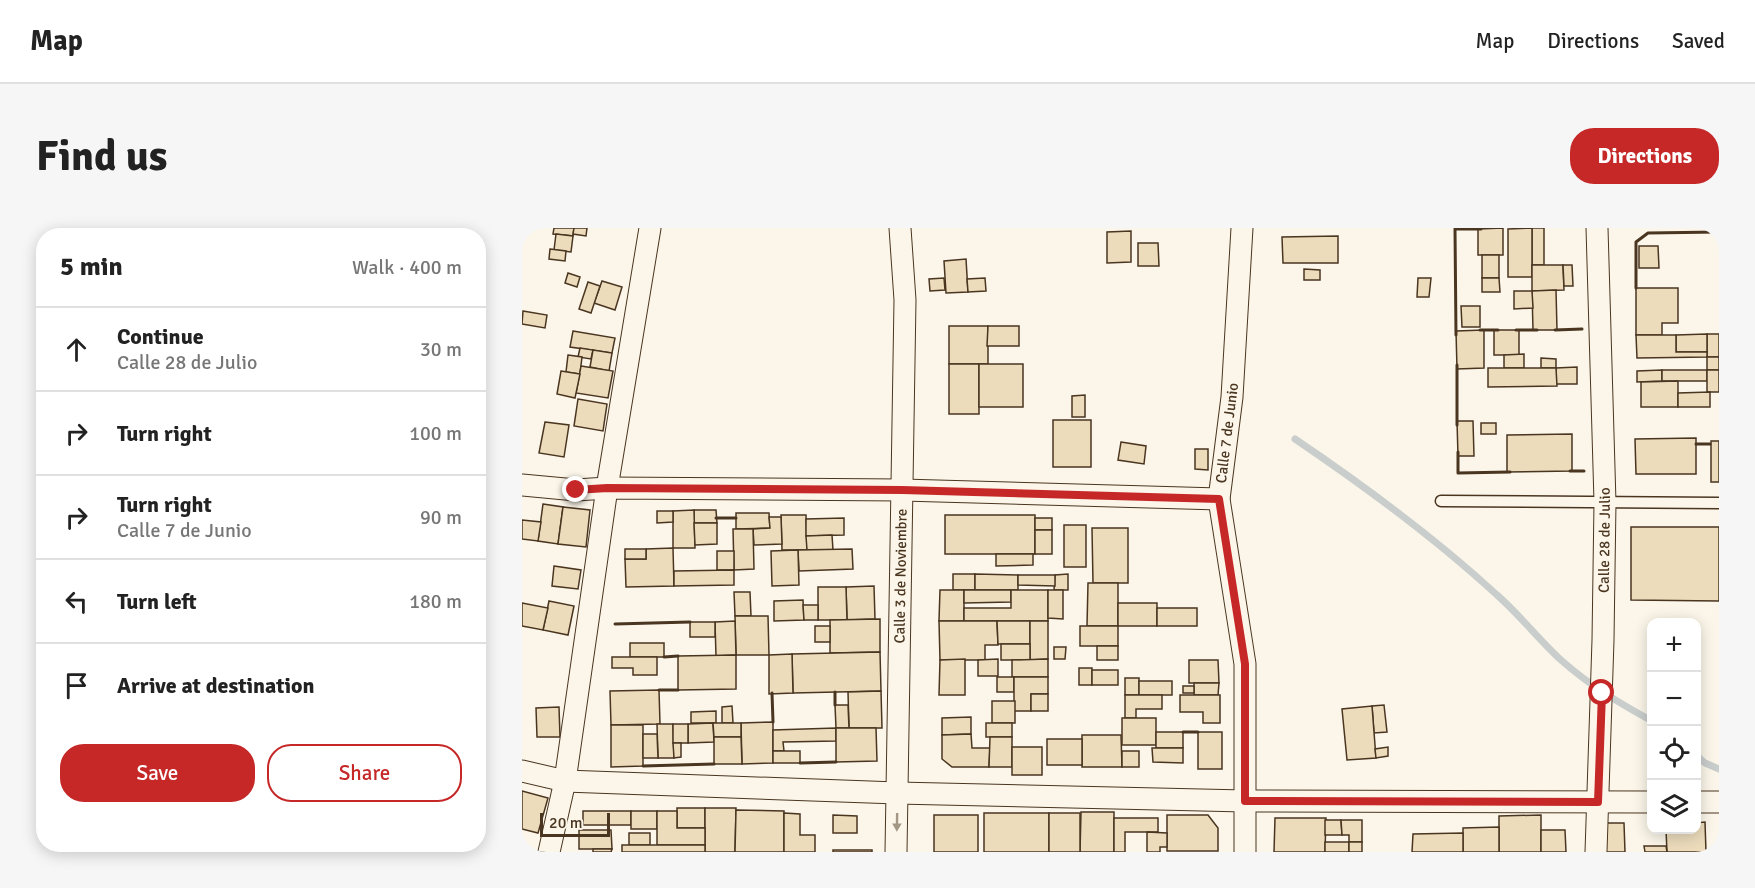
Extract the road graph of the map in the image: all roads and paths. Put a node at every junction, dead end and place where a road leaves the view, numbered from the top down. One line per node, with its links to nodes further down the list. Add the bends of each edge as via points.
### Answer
1 (650, 228): 6 (street)
2 (900, 228): 7 (street, Calle 3 de Noviembre, via 905,300)
3 (1242, 228): 8 (street, Calle 7 de Junio, via 1232,397)
4 (1597, 228): 10 (street, Calle 28 de Julio)
5 (522, 485): 6 (street, via 576,490)
6 (607, 488): 7 (street); 13 (street)
7 (902, 490): 8 (street); 14 (street, Calle 3 de Noviembre)
8 (1219, 499): 15 (street, Calle 7 de Junio, via 1245,664)
9 (1441, 501): 10 (lane)
10 (1605, 502): 11 (lane); 16 (street, Calle 28 de Julio)
11 (1719, 503)
12 (522, 771): 13 (street)
13 (565, 782): 14 (street); 20 (street)
14 (897, 793): 15 (street); 21 (street, Calle 3 de Noviembre, one-way to 21)
15 (1245, 801): 16 (street); 22 (street, Calle 7 de Junio)
16 (1598, 802): 17 (street); 23 (street, Calle 28 de Julio)
17 (1647, 802)
18 (1701, 802): 19 (street)
19 (1719, 802)
20 (549, 852)
21 (896, 852)
22 (1245, 852)
23 (1596, 852)

